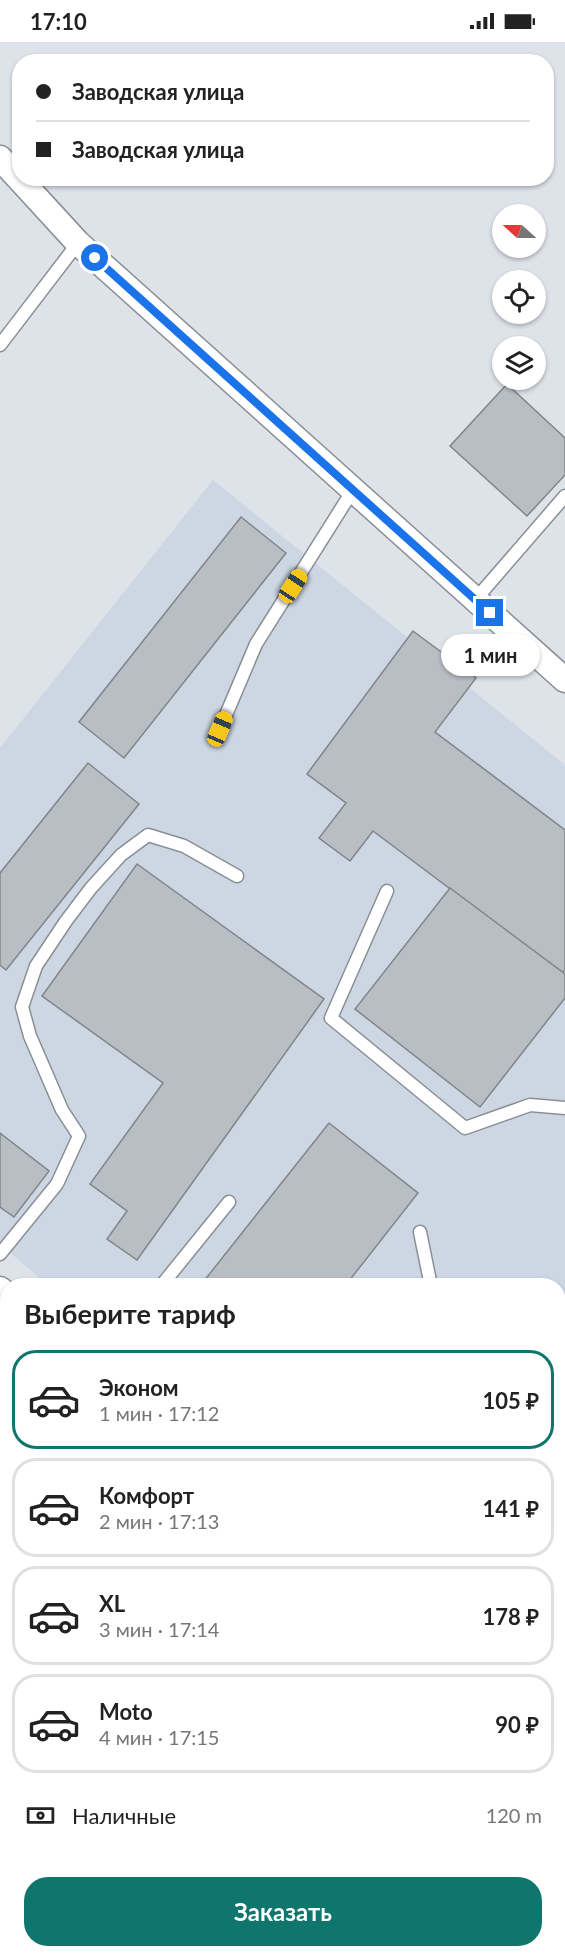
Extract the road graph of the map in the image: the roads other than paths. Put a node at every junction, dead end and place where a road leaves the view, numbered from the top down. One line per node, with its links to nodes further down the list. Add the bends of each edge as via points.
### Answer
1 (0, 158): 2 (street)
2 (12, 171)
3 (26, 186): 4 (street)
4 (78, 243): 5 (lane); 6 (street)
5 (0, 345)
6 (353, 490): 8 (street); 10 (lane, via 256,644)
7 (565, 496): 8 (lane)
8 (475, 600): 9 (street)
9 (565, 680)
10 (220, 729)
11 (237, 876): 16 (lane, via 184,846 148,836 121,855 91,888 36,966 22,1006 30,1036 62,1110 79,1136 57,1184)
12 (387, 891): 13 (lane, via 331,1018 465,1128 530,1105)
13 (565, 1108)
14 (229, 1202): 17 (lane)
15 (420, 1232): 18 (lane)
16 (0, 1254)
17 (167, 1278)
18 (429, 1278)

